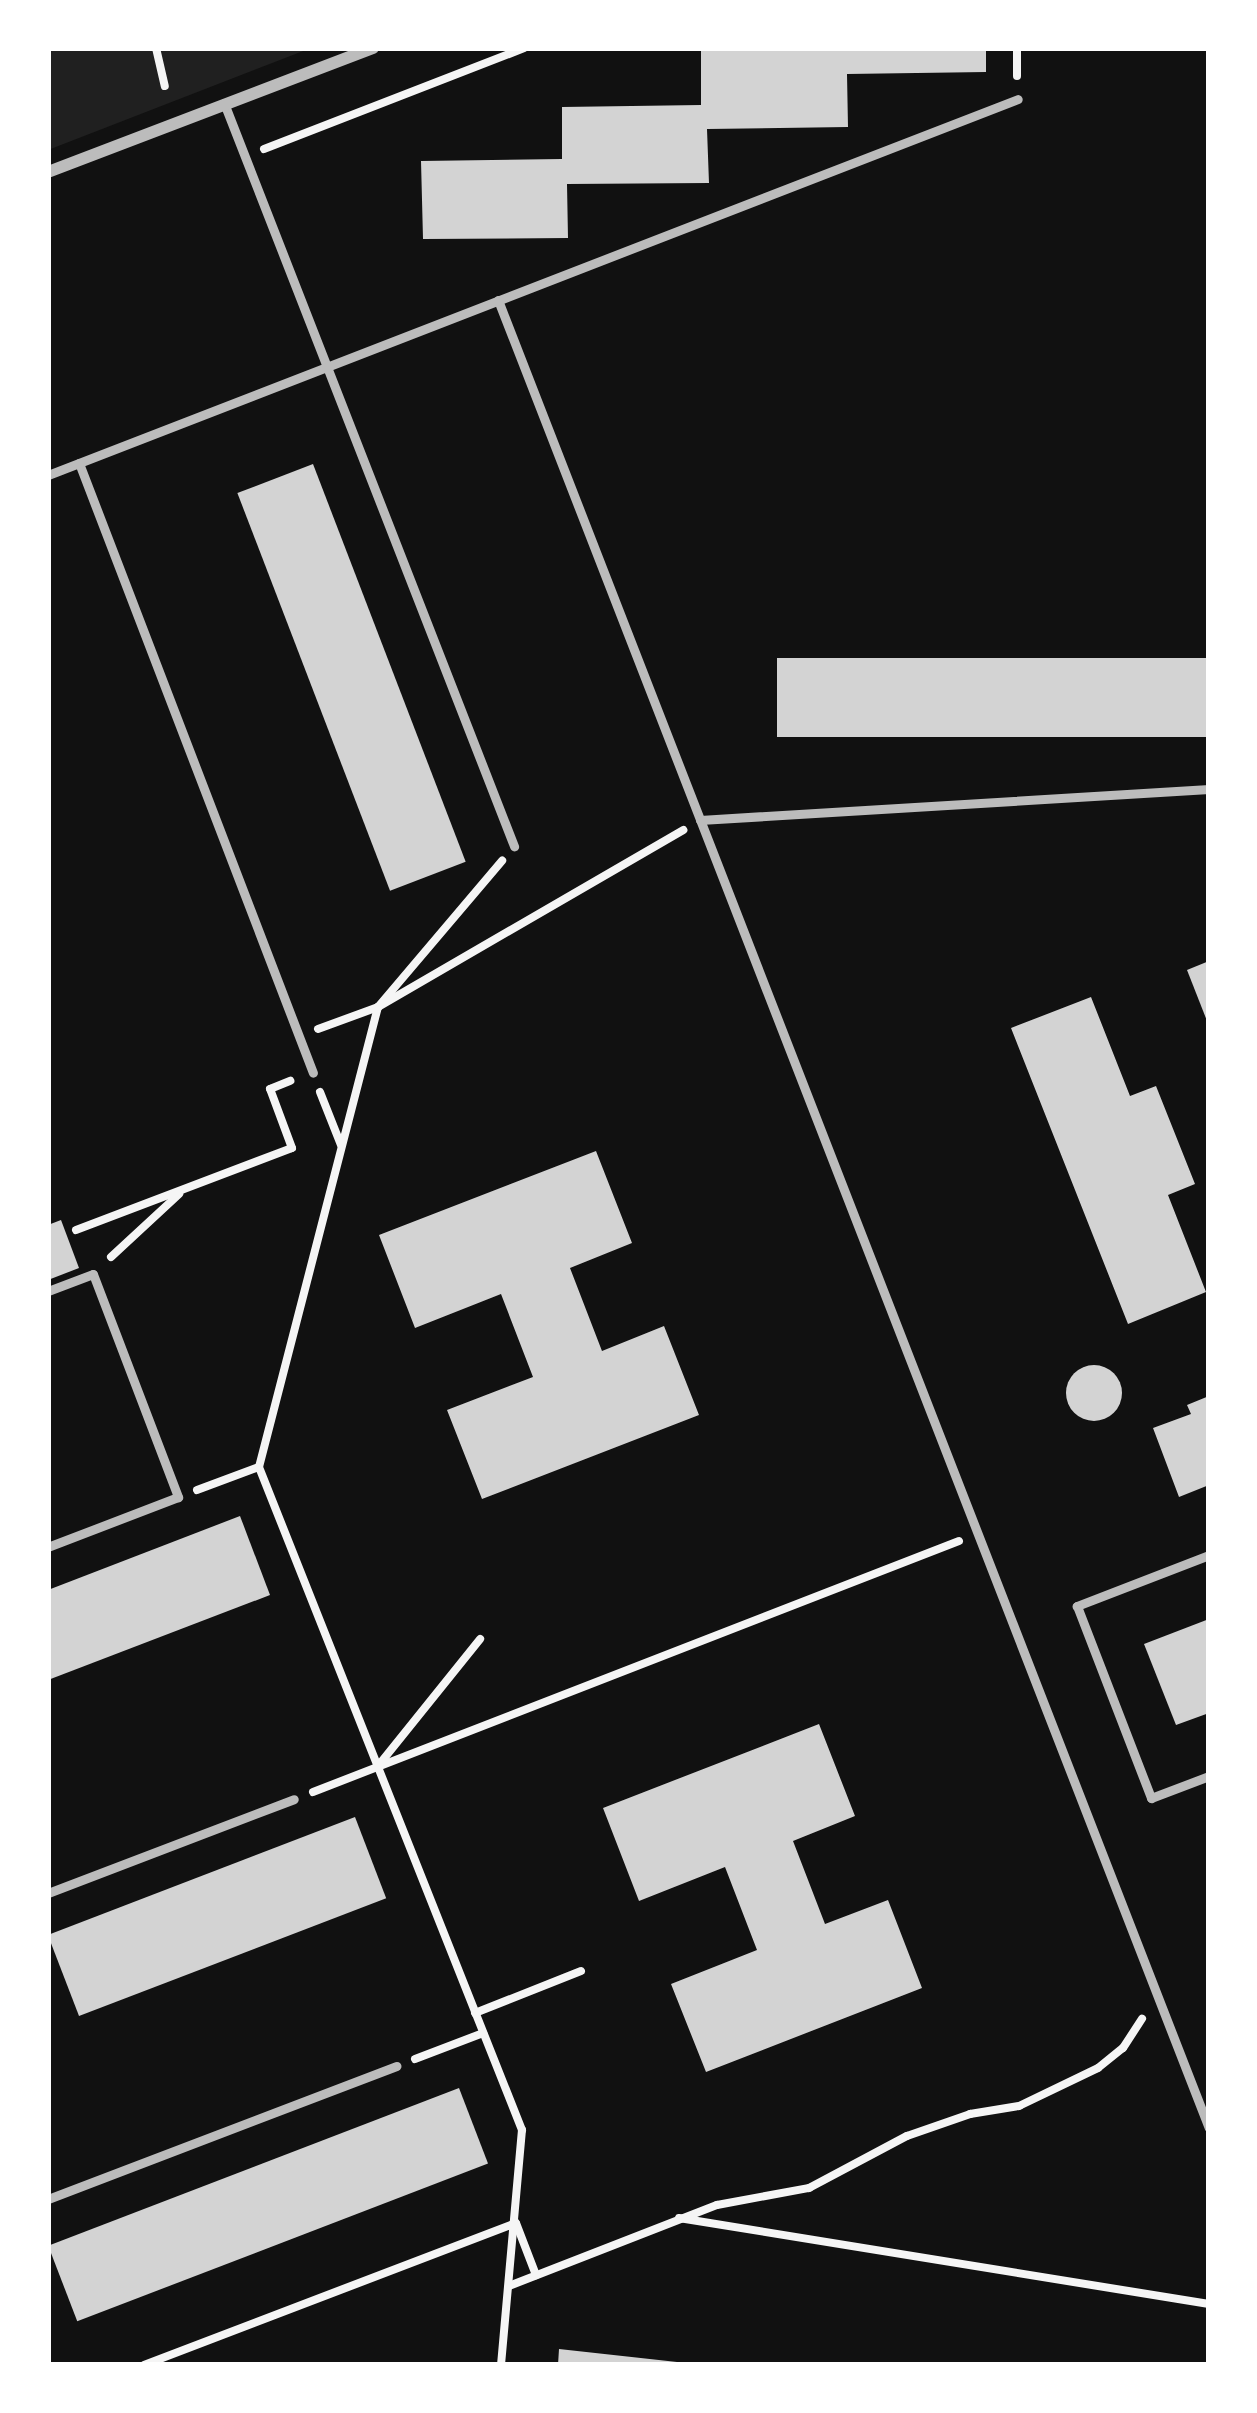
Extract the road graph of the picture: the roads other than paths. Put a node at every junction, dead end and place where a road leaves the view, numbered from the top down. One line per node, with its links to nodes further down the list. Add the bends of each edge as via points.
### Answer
1 (325, 48): 3 (lane)
2 (373, 48): 3 (street)
3 (331, 64): 5 (street)
4 (1018, 99): 7 (lane)
5 (224, 104): 6 (street); 8 (lane)
6 (48, 172)
7 (498, 300): 8 (lane); 12 (lane)
8 (327, 367): 9 (lane); 13 (lane)
9 (79, 463): 10 (lane); 14 (lane)
10 (48, 475)
11 (1209, 789): 12 (lane)
12 (700, 820): 22 (lane)
13 (514, 846)
14 (313, 1072)
15 (48, 1291): 16 (lane, via 93,1274 178,1497)
16 (48, 1547)
17 (1209, 1555): 18 (lane, via 1077,1606 1151,1798)
18 (1209, 1776)
19 (294, 1799): 20 (lane)
20 (48, 1893)
21 (396, 2066): 23 (lane)
22 (1209, 2128)
23 (48, 2199)

